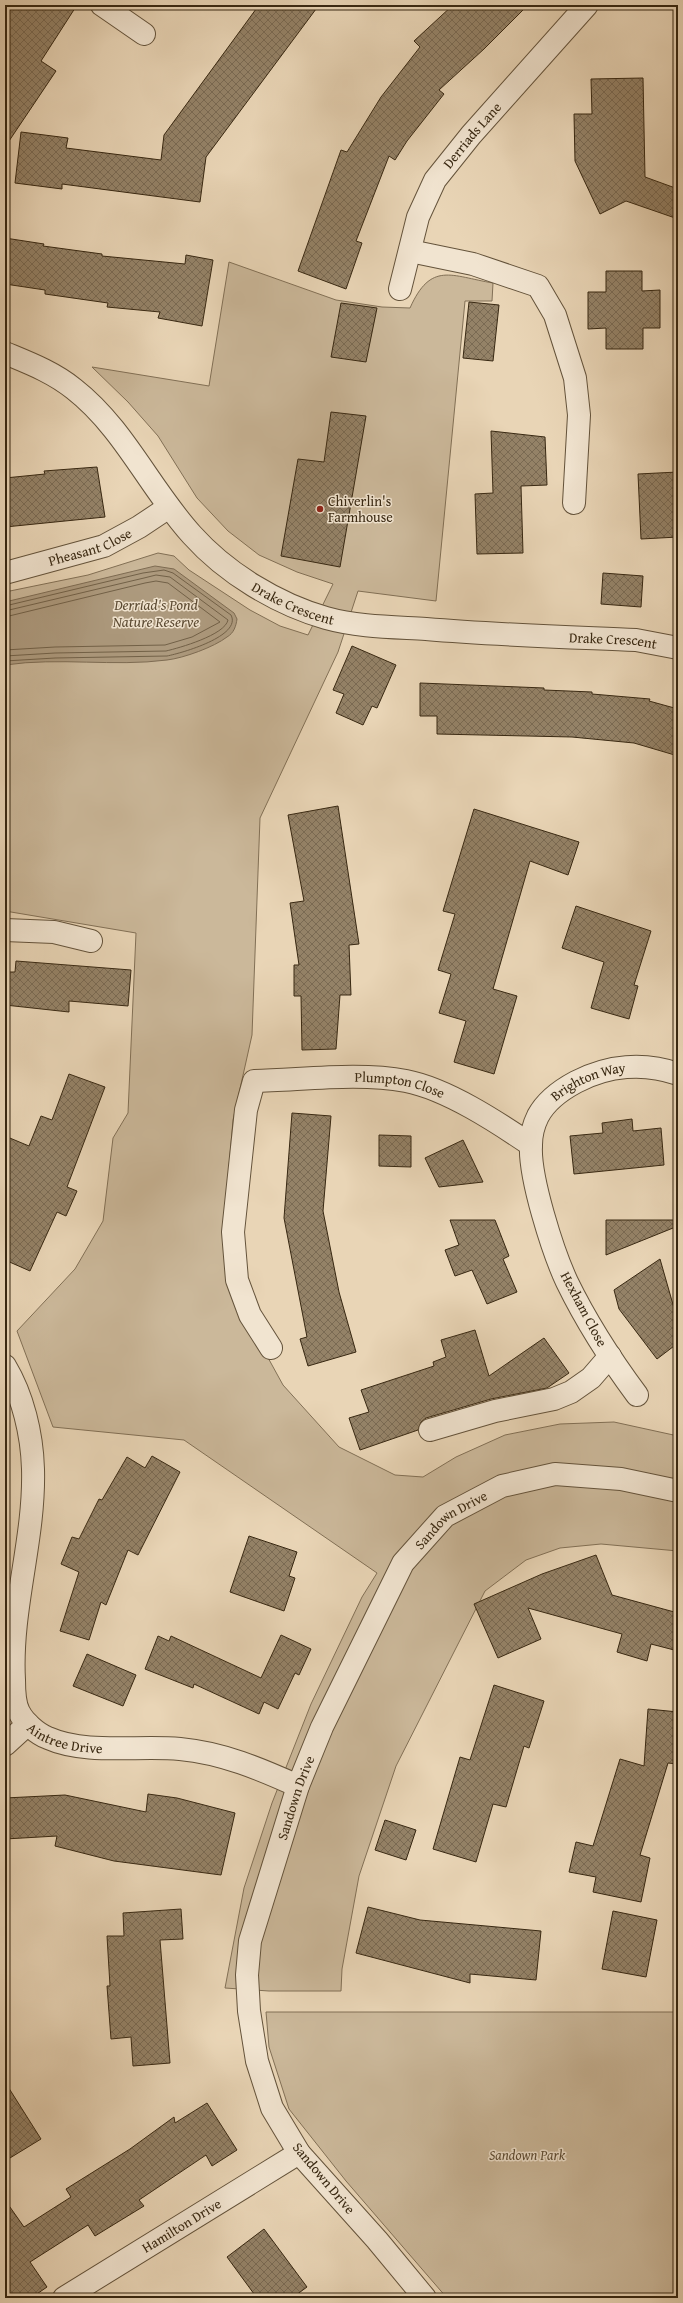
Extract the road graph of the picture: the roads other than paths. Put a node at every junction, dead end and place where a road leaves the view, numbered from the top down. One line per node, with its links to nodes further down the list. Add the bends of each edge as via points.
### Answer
1 (102, 5): 3 (street)
2 (587, 5): 4 (street, Derriads Lane, via 470,136 435,180 418,217)
3 (144, 34)
4 (410, 251): 5 (street, Derriads Lane); 7 (street, via 473,264 538,286 555,315 575,378 580,414)
5 (400, 289)
6 (5, 353): 8 (street, Drake Crescent, via 55,376 93,405 126,444)
7 (574, 503)
8 (169, 507): 9 (street, Pheasant Close, via 104,546); 10 (street, Drake Crescent, via 192,536 230,569 272,595 325,617 370,625 636,640)
9 (5, 573)
10 (678, 648)
11 (5, 930): 12 (street, via 54,932)
12 (91, 941)
13 (678, 1074): 14 (street, Brighton Way, via 638,1067 602,1071 585,1077 558,1093 547,1103 538,1116)
14 (531, 1145): 15 (street, Plumpton Close, via 471,1107 407,1081 355,1078 254,1081 246,1110 233,1232 237,1280 250,1315); 16 (street, Hexham Close, via 539,1197 567,1282)
15 (271, 1348)
16 (610, 1356): 18 (street, Hexham Close); 19 (street, via 590,1378 571,1392 554,1399 495,1411)
17 (5, 1366): 21 (street, Aintree Drive, via 15,1382 23,1408 33,1468 30,1519 12,1656 14,1696 18,1712)
18 (637, 1395)
19 (430, 1430)
20 (678, 1491): 23 (street, Sandown Drive, via 621,1479 555,1474 502,1486 445,1516 403,1563 322,1727)
21 (28, 1724): 22 (street); 23 (street, Aintree Drive, via 46,1738 65,1744 161,1748 224,1756)
22 (5, 1746)
23 (298, 1786): 24 (street, Sandown Drive, via 250,1941 247,1975 248,2011 257,2061 272,2108)
24 (299, 2153): 25 (street, Hamilton Drive); 26 (street, Sandown Drive)
25 (64, 2298)
26 (425, 2298)

